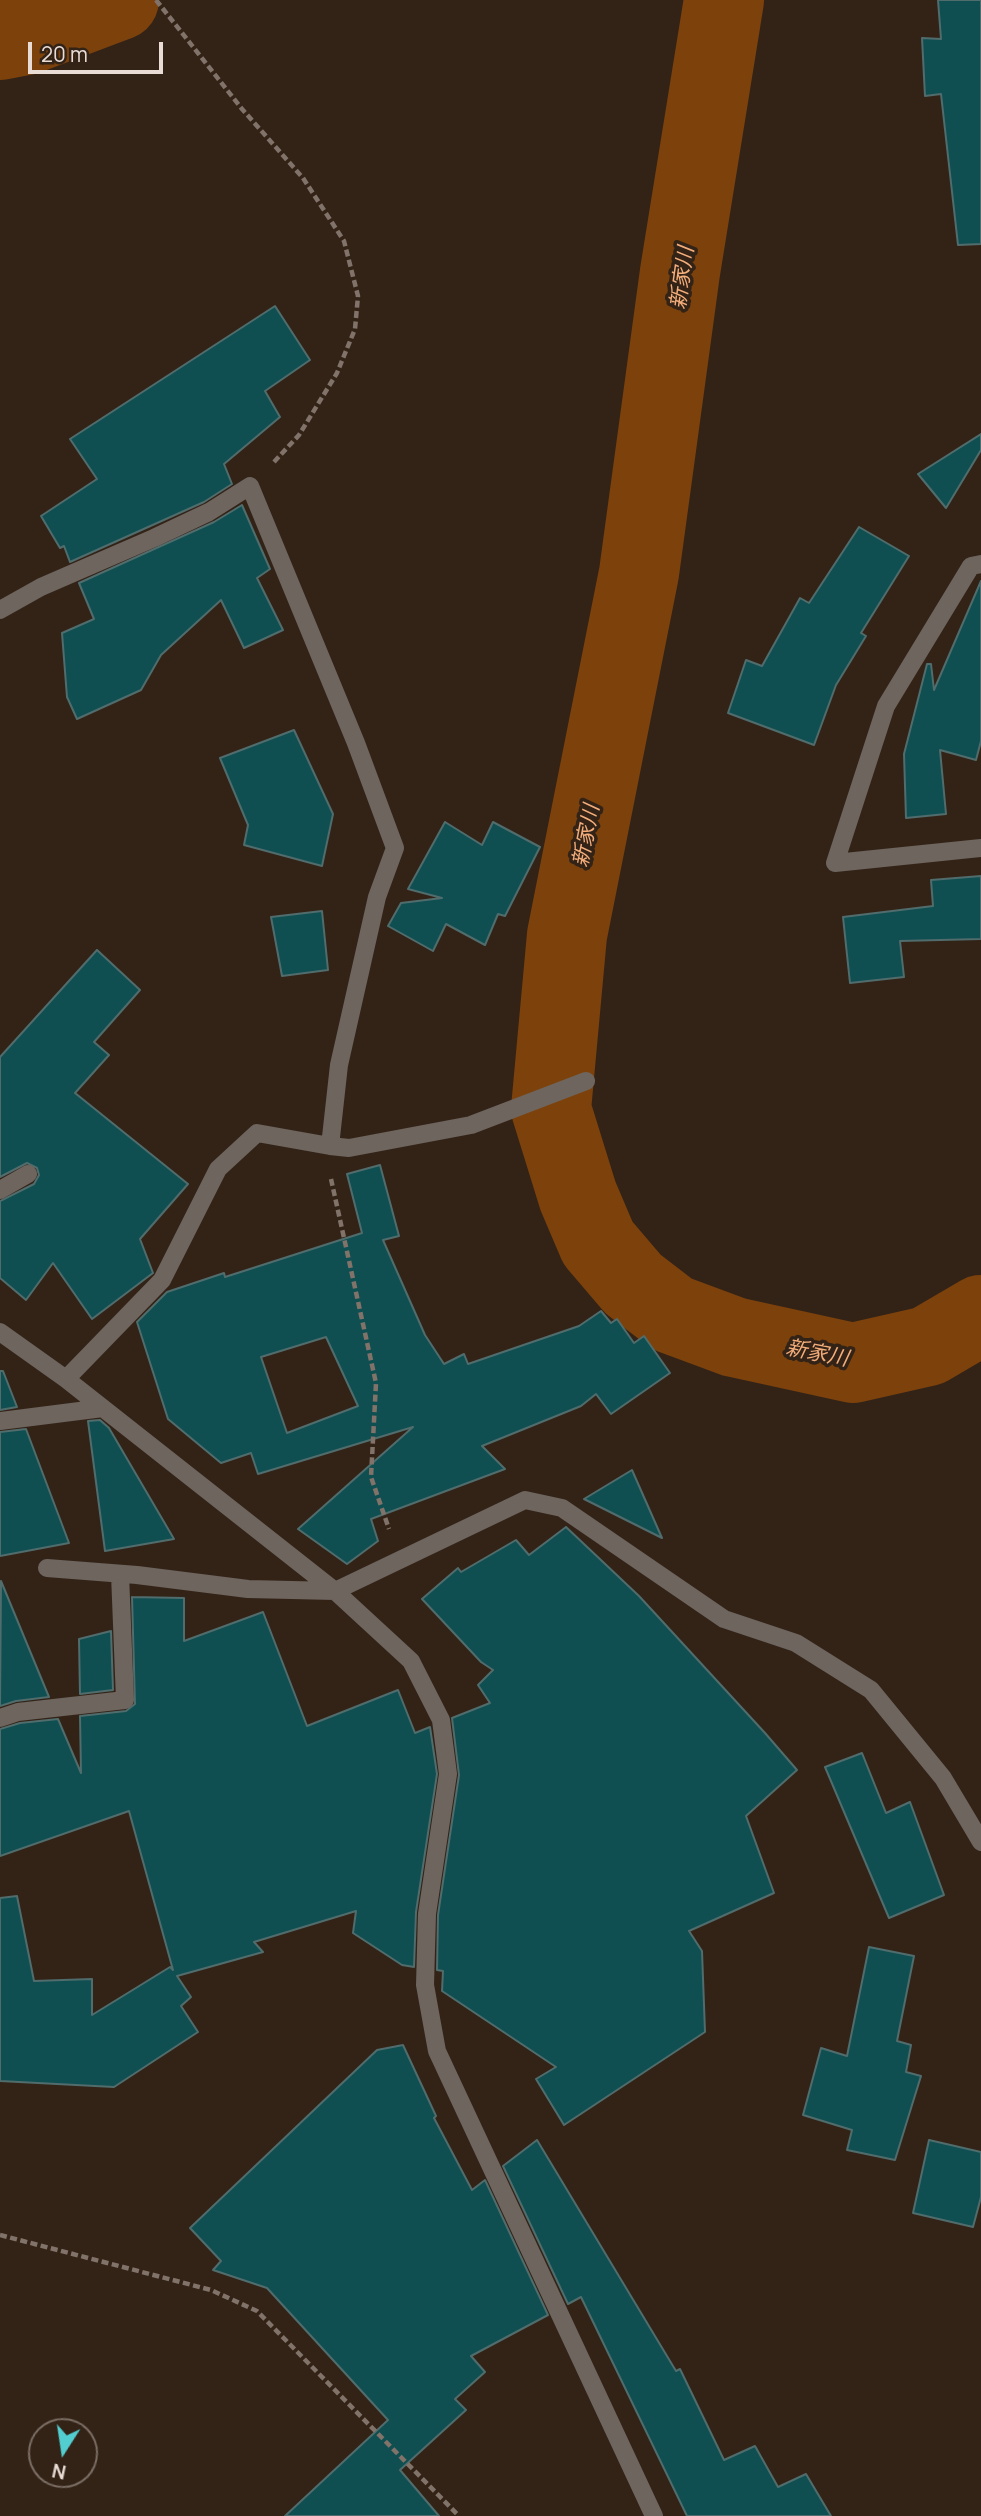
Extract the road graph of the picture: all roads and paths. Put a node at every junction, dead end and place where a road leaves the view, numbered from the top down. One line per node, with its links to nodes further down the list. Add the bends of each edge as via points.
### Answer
1 (156, 0): 2 (path, via 303,178 344,241 358,296 355,329 337,373 299,435)
2 (250, 486): 4 (street, via 209,512); 7 (street, via 396,848 377,897 342,1052)
3 (981, 564): 5 (street, via 971,566 886,706 835,863)
4 (0, 610)
5 (981, 848)
6 (586, 1081): 7 (street, via 471,1125 349,1147)
7 (330, 1146): 11 (street, via 257,1133 218,1170 162,1280); 14 (path, via 328,1167 376,1383 371,1477)
8 (28, 1174): 9 (street)
9 (0, 1190)
10 (0, 1332): 11 (street)
11 (66, 1379): 12 (street)
12 (103, 1408): 13 (street); 17 (street)
13 (0, 1421)
14 (400, 1560): 17 (street); 19 (street, via 525,1500 562,1508 724,1619 796,1643 871,1690 943,1778)
15 (47, 1568): 16 (street)
16 (120, 1574): 17 (street, via 248,1589); 18 (street, via 125,1700)
17 (335, 1591): 22 (street, via 411,1661 441,1720 447,1774 427,1914 425,1985 437,2051)
18 (0, 1718)
19 (981, 1842)
20 (0, 2235): 21 (path, via 211,2290 257,2311)
21 (459, 2516)
22 (654, 2516)

